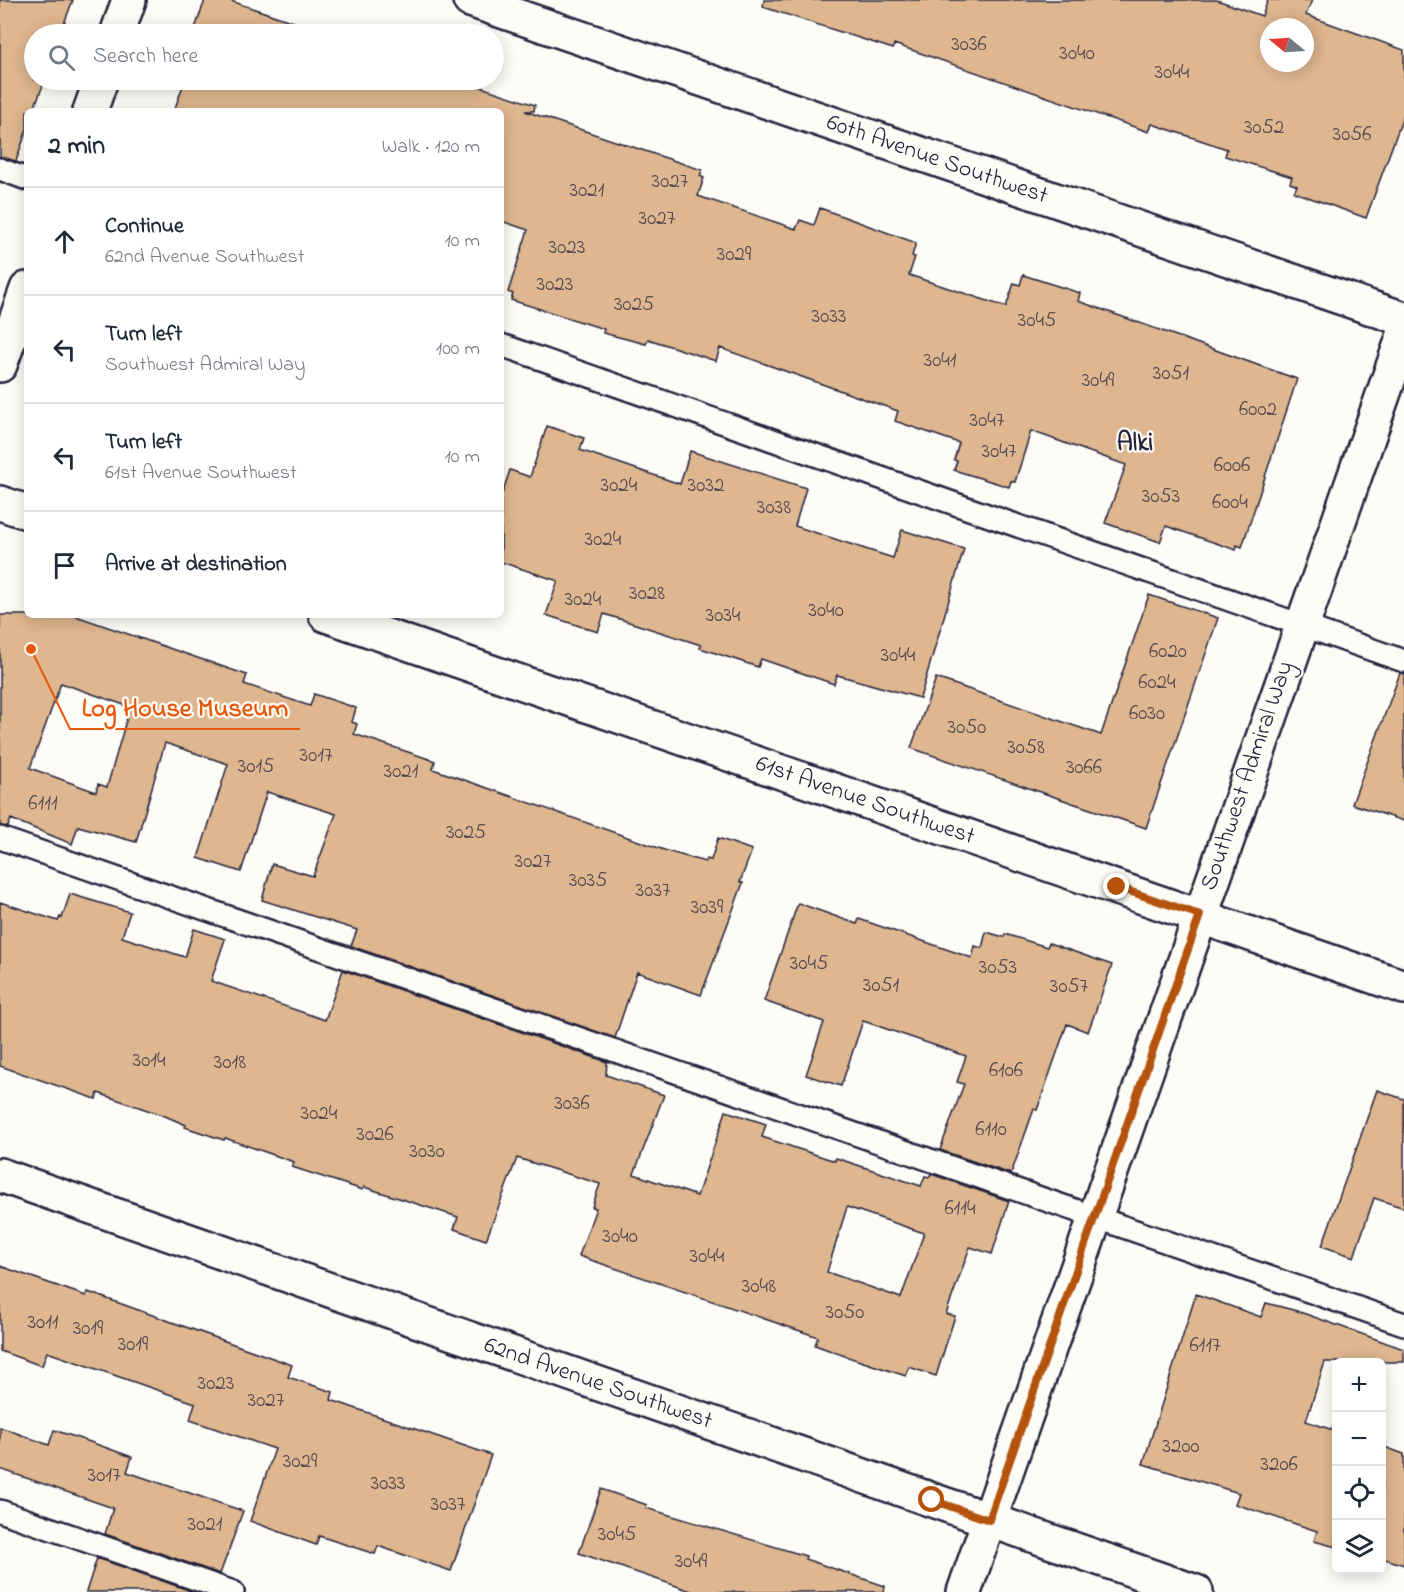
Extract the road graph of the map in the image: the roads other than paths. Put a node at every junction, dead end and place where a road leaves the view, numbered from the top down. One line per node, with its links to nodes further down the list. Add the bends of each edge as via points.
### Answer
1 (129, 0): 3 (street)
2 (470, 0): 9 (street, 60th Avenue Southwest)
3 (121, 24)
4 (97, 90): 5 (street)
5 (91, 108)
6 (0, 170): 7 (lane)
7 (24, 178)
8 (24, 297): 12 (street)
9 (1404, 319)
10 (1404, 335): 16 (street, Southwest Admiral Way)
11 (504, 346): 16 (lane)
12 (0, 365)
13 (0, 503): 14 (street)
14 (24, 511)
15 (335, 618): 19 (street, 61st Avenue Southwest)
16 (1300, 625): 17 (lane); 19 (street, Southwest Admiral Way)
17 (1404, 661)
18 (0, 838): 22 (lane)
19 (1200, 915): 20 (street, 61st Avenue Southwest); 22 (street, Southwest Admiral Way)
20 (1404, 987)
21 (0, 1175): 25 (street, 62nd Avenue Southwest)
22 (1095, 1216): 23 (lane); 25 (street, Southwest Admiral Way)
23 (1404, 1324)
24 (0, 1511): 26 (lane)
25 (989, 1520): 27 (street, Southwest Admiral Way); 28 (street, 62nd Avenue Southwest)
26 (233, 1592)
27 (964, 1592)
28 (1197, 1592)

